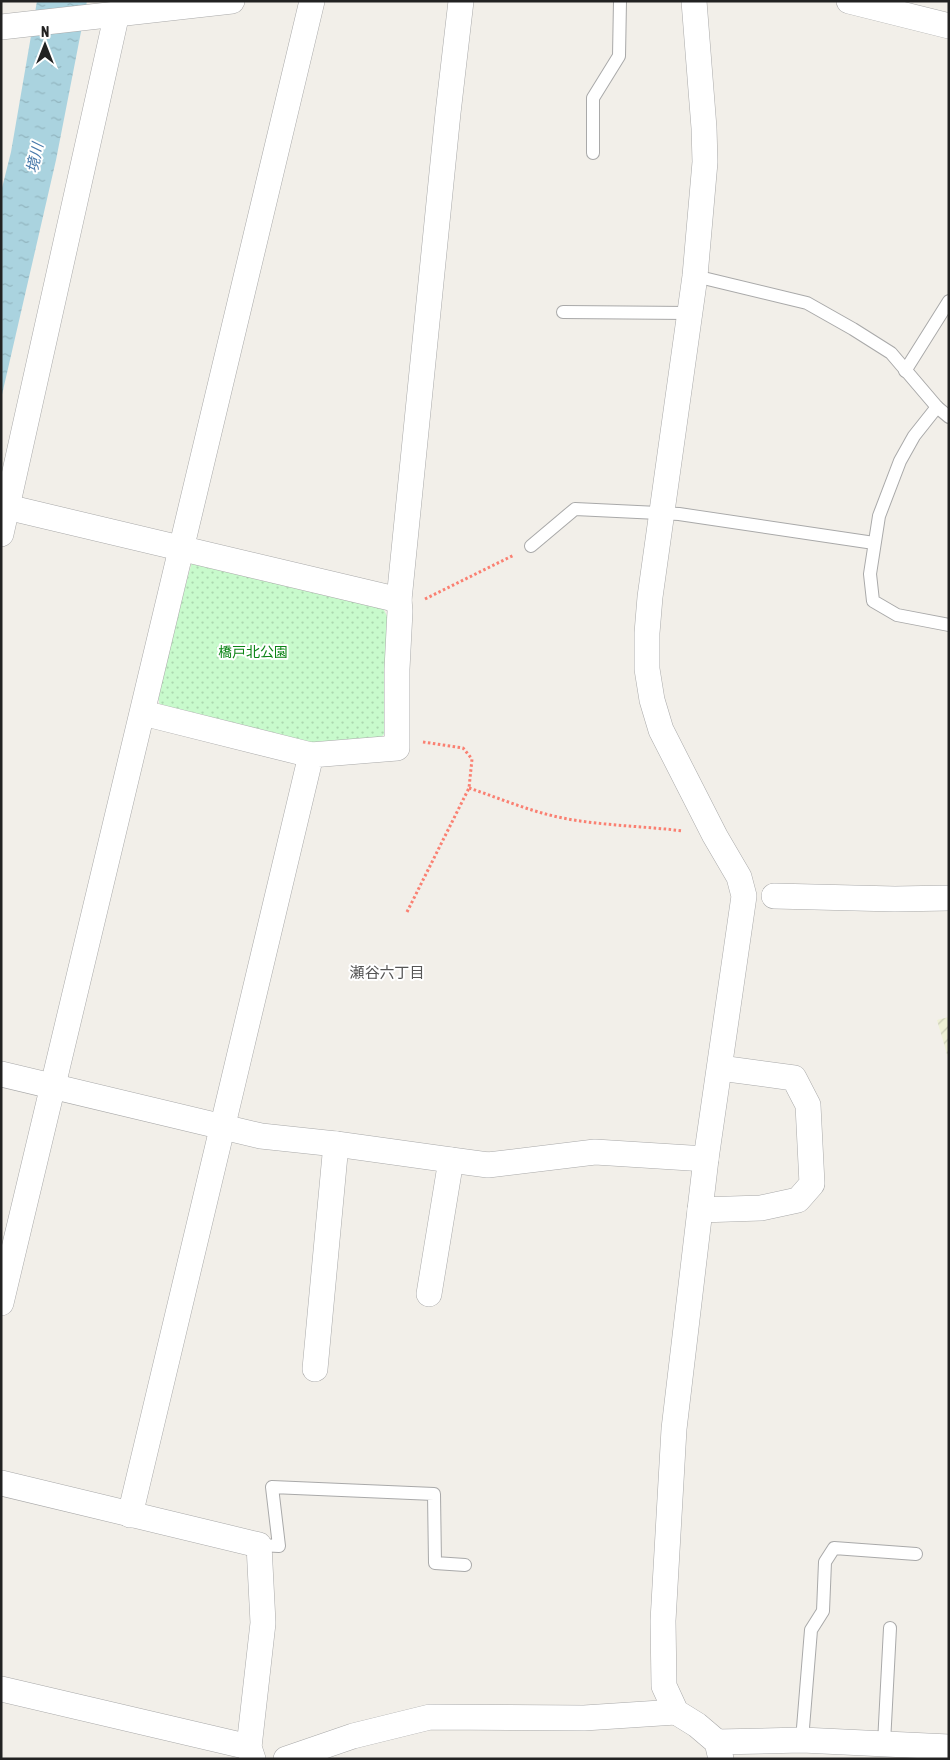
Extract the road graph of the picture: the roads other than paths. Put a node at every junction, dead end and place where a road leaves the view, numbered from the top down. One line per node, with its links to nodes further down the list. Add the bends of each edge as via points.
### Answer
1 (232, 1): 7 (street)
2 (312, 1): 23 (street)
3 (461, 1): 24 (street)
4 (620, 1): 10 (lane, via 619,56 593,98)
5 (694, 1): 11 (street, via 705,162)
6 (849, 1): 9 (street)
7 (112, 13): 8 (street); 18 (street)
8 (1, 26)
9 (949, 26)
10 (593, 152)
11 (694, 276): 14 (street); 15 (lane, via 807,303 891,353)
12 (949, 301): 15 (lane)
13 (563, 312): 14 (lane)
14 (689, 313): 19 (street)
15 (904, 371): 16 (lane)
16 (937, 407): 17 (lane); 21 (lane, via 914,436 900,461 879,516)
17 (949, 417)
18 (7, 507): 20 (street); 23 (street)
19 (663, 514): 21 (lane); 22 (lane, via 575,509); 28 (street, via 647,633 647,669 652,700 661,730)
20 (1, 534)
21 (874, 543): 25 (lane, via 870,574 873,601 897,615)
22 (531, 546)
23 (181, 548): 24 (street); 26 (street)
24 (399, 606): 27 (street, via 396,748)
25 (949, 626)
26 (143, 713): 27 (street); 34 (street)
27 (311, 755): 35 (street)
28 (738, 877): 29 (street); 31 (street, via 744,896)
29 (774, 896): 30 (street, via 895,900); 31 (street)
30 (949, 898)
31 (740, 918): 32 (street)
32 (720, 1068): 37 (street); 39 (street, via 794,1078 808,1105 812,1184 798,1200 760,1208)
33 (1, 1074): 34 (street)
34 (53, 1087): 35 (street); 41 (street)
35 (223, 1127): 36 (street, via 261,1136); 44 (street)
36 (336, 1144): 38 (street); 42 (street)
37 (706, 1159): 38 (street, via 594,1152 488,1165); 39 (street)
38 (451, 1160): 40 (street)
39 (700, 1210): 50 (street, via 674,1429 663,1621 664,1686)
40 (429, 1294)
41 (1, 1304)
42 (315, 1369)
43 (1, 1484): 44 (street)
44 (130, 1515): 45 (street)
45 (259, 1545): 47 (lane, via 279,1546 272,1487 434,1494 435,1563); 55 (street, via 263,1623)
46 (916, 1554): 51 (lane, via 834,1548 825,1562 824,1610 811,1630)
47 (465, 1565)
48 (890, 1628): 52 (lane)
49 (1, 1689): 55 (street)
50 (676, 1712): 54 (street, via 697,1725); 56 (street, via 584,1718 430,1717 352,1736)
51 (802, 1740): 52 (street); 54 (street)
52 (884, 1743): 53 (street)
53 (949, 1747)
54 (719, 1750)
55 (251, 1753)
56 (286, 1759)

